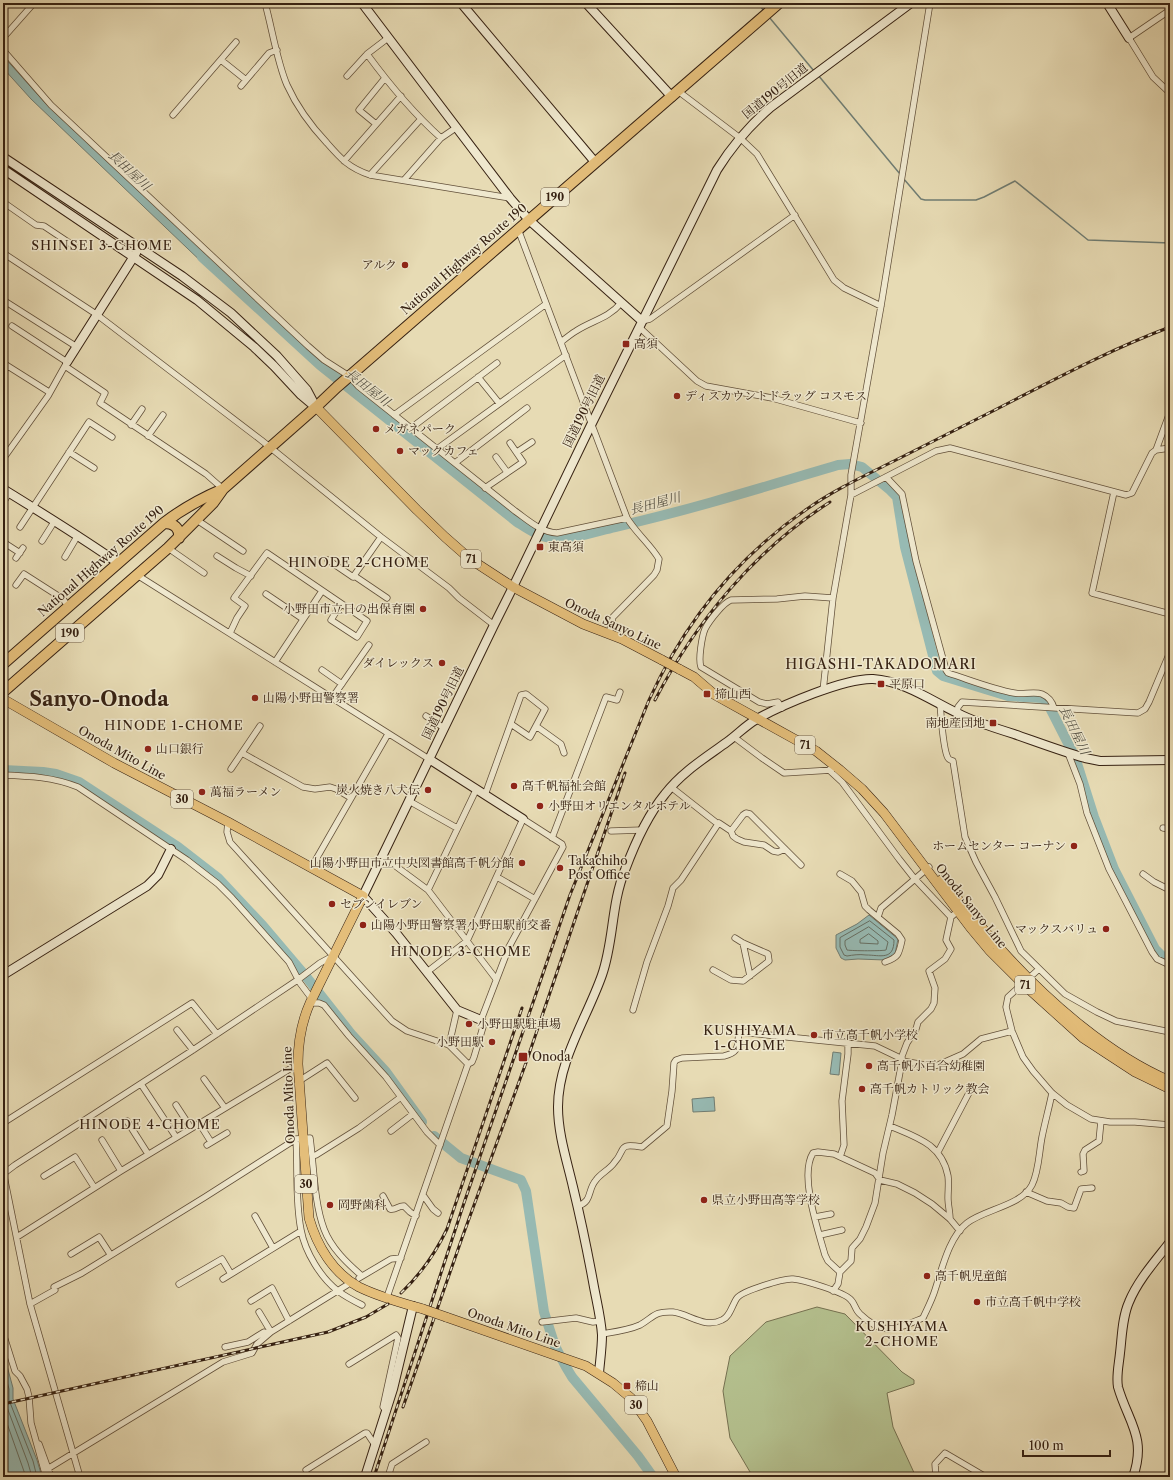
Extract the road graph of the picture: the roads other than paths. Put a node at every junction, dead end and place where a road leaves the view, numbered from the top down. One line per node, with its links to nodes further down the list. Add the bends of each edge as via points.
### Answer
1 (34, 3): 12 (street)
2 (265, 3): 17 (street)
3 (362, 3): 13 (street)
4 (461, 3): 35 (street)
5 (586, 3): 25 (street)
6 (779, 3): 10 (highway, National Highway Route 190 / 190)
7 (911, 3): 32 (street, 国道190号旧道, via 771,107)
8 (930, 3): 51 (street)
9 (1107, 3): 14 (street)
10 (767, 10): 25 (highway, National Highway Route 190 / 190)
11 (1170, 10): 14 (street)
12 (3, 38)
13 (388, 38): 18 (street); 30 (street)
14 (1129, 38): 24 (street, via 1153,77)
15 (236, 42): 19 (street)
16 (3, 50): 62 (street, via 35,88 80,133 308,346)
17 (277, 50): 22 (street, via 269,53); 34 (street, via 287,84 295,100 308,121)
18 (367, 54): 20 (street); 21 (street)
19 (221, 60): 22 (street); 27 (street)
20 (347, 76)
21 (385, 78): 26 (street); 29 (street, via 360,110)
22 (246, 80): 23 (street)
23 (241, 86)
24 (1170, 92)
25 (675, 94): 32 (street); 35 (highway, National Highway Route 190 / 190)
26 (401, 96): 28 (street); 29 (street)
27 (173, 116)
28 (420, 120): 31 (street); 37 (street)
29 (376, 124): 34 (street)
30 (456, 127): 31 (street); 39 (street)
31 (440, 138): 38 (street)
32 (740, 138): 41 (street, via 757,154); 53 (street, 国道190号旧道, via 711,180)
33 (3, 157): 45 (street)
34 (344, 161): 37 (street, via 356,170)
35 (595, 162): 42 (highway, National Highway Route 190 / 190)
36 (3, 169): 47 (street)
37 (370, 175): 38 (street)
38 (404, 180): 39 (street)
39 (510, 198): 42 (street)
40 (3, 202): 44 (street, via 36,225 44,226)
41 (795, 215): 51 (street, via 834,280 844,288); 53 (street)
42 (529, 220): 43 (highway, National Highway Route 190 / 190); 49 (street)
43 (518, 229): 50 (street); 62 (highway, National Highway Route 190 / 190)
44 (74, 246)
45 (140, 248): 47 (street); 66 (street, via 231,313 277,356 307,390)
46 (3, 253): 52 (street)
47 (134, 257): 52 (street); 66 (street, via 223,321)
48 (3, 300): 56 (street)
49 (621, 303): 53 (street); 55 (street, via 606,316 576,331)
50 (546, 304): 55 (street); 71 (street)
51 (881, 306): 73 (street)
52 (96, 314): 56 (street); 80 (street)
53 (640, 324): 72 (street, 国道190号旧道); 73 (street, via 697,381 706,386 778,399)
54 (12, 326): 59 (street)
55 (561, 342): 57 (street)
56 (77, 347): 59 (street)
57 (566, 355): 65 (street); 72 (street)
58 (497, 363): 63 (street)
59 (66, 364): 64 (street); 74 (street, via 105,393 100,403)
60 (5, 365): 61 (street); 64 (street)
61 (3, 373)
62 (348, 377): 66 (highway, National Highway Route 190 / 190); 71 (street)
63 (478, 377): 65 (street); 75 (street)
64 (49, 392): 87 (street)
65 (499, 403): 81 (street)
66 (316, 407): 80 (highway, National Highway Route 190 / 190); 122 (main road, Onoda Sanyo Line / 71, via 445,537 470,559)
67 (527, 408): 88 (street)
68 (142, 409): 74 (street)
69 (1170, 412): 83 (street)
70 (163, 415): 76 (street)
71 (394, 415): 75 (street)
72 (592, 423): 99 (street); 104 (street, 国道190号旧道)
73 (861, 423): 96 (street, via 850,483)
74 (131, 424): 76 (street)
75 (411, 428): 81 (street)
76 (148, 436): 93 (street, via 206,474)
77 (112, 437): 84 (street, via 89,422)
78 (532, 442): 85 (street)
79 (510, 443): 85 (street)
80 (270, 447): 93 (highway, National Highway Route 190 / 190); 106 (street)
81 (437, 448): 88 (street)
82 (1170, 448): 83 (street)
83 (1156, 450): 95 (street, via 1152,453 1132,494)
84 (69, 452): 89 (street); 98 (street)
85 (516, 452): 90 (street, via 523,462)
86 (496, 457): 90 (street)
87 (3, 459)
88 (455, 462): 92 (street)
89 (94, 468)
90 (507, 472): 92 (street)
91 (885, 477): 95 (street, via 936,451 950,448); 96 (street); 146 (street, via 902,494 916,561 948,673 1002,691 1042,694 1052,701)
92 (485, 488): 104 (street)
93 (223, 489): 100 (highway, National Highway Route 190 / 190); 102 (highway, National Highway Route 190 / 190, via 203,498)
94 (6, 491): 97 (street); 98 (street)
95 (1114, 492): 129 (street, via 1092,593)
96 (851, 495): 126 (street)
97 (3, 503)
98 (33, 507): 101 (street); 103 (street)
99 (628, 518): 104 (street, via 557,533); 133 (street, via 659,559 654,575 613,617)
100 (197, 520): 107 (highway, National Highway Route 190 / 190); 112 (street, via 230,539)
101 (54, 522): 105 (street); 109 (street)
102 (164, 523): 107 (highway, via 177,527); 116 (highway, National Highway Route 190 / 190)
103 (20, 527)
104 (540, 530): 122 (street, 国道190号旧道)
105 (78, 535): 114 (street); 116 (street)
106 (381, 537): 120 (street); 131 (street)
107 (179, 538): 111 (highway, National Highway Route 190 / 190)
108 (3, 542): 110 (street, via 18,556)
109 (42, 542)
110 (23, 548)
111 (168, 548): 117 (street); 118 (highway, National Highway Route 190 / 190)
112 (243, 551)
113 (217, 556): 119 (street)
114 (65, 557)
115 (328, 560): 120 (street)
116 (118, 563): 128 (highway, National Highway Route 190 / 190)
117 (204, 573)
118 (137, 575): 132 (street); 141 (highway, National Highway Route 190 / 190)
119 (251, 576): 123 (street, via 267,553); 132 (street, via 234,598 245,606)
120 (353, 577): 125 (street, via 356,576)
121 (16, 585): 128 (street, via 24,574 64,599)
122 (513, 587): 131 (street, 国道190号旧道); 133 (main road, Onoda Sanyo Line / 71, via 583,624)
123 (322, 591): 127 (street); 130 (street)
124 (266, 594): 130 (street)
125 (387, 598)
126 (833, 598): 140 (street); 147 (street, via 805,596 731,600 724,604 705,629 700,657 701,667 759,702 778,702)
127 (341, 604): 127 (street, via 367,621 356,637 331,620)
128 (68, 606): 137 (highway, National Highway Route 190 / 190)
129 (1170, 614)
130 (303, 619): 136 (street)
131 (494, 625): 154 (street, 国道190号旧道)
132 (230, 633): 136 (street)
133 (609, 634): 150 (main road, Onoda Sanyo Line / 71, bridge, via 694,677 715,695)
134 (369, 645): 139 (street)
135 (1170, 652): 146 (street, via 1149,702 1142,712)
136 (275, 662): 143 (street)
137 (3, 664)
138 (322, 670): 139 (street)
139 (342, 684): 143 (street)
140 (823, 691): 145 (street, via 853,681 873,679 901,685); 147 (street)
141 (3, 692)
142 (620, 692): 180 (street, via 617,700 606,697)
143 (332, 698): 155 (street)
144 (3, 700): 172 (main road, Onoda Mito Line / 30, via 114,763)
145 (940, 704): 148 (street); 205 (street, via 947,757 953,760 965,837 1021,951)
146 (1051, 707): 148 (street, via 962,702)
147 (782, 708): 150 (street)
148 (957, 712): 159 (street, via 970,719)
149 (426, 716): 154 (street)
150 (758, 718): 156 (street); 164 (main road, Onoda Sanyo Line / 71, via 816,751)
151 (511, 724): 153 (street, via 530,737); 153 (street, via 521,695 526,694 545,709); 168 (street)
152 (260, 726): 157 (street)
153 (536, 726): 158 (street, via 561,744)
154 (444, 728): 160 (street, 国道190号旧道)
155 (388, 734): 160 (street); 169 (street)
156 (734, 737): 163 (street, via 784,772); 166 (street, via 706,756)
157 (242, 753): 162 (street); 169 (street, via 303,787 330,787)
158 (564, 753)
159 (1068, 753): 161 (street, via 1100,761); 204 (street, via 1080,784 1087,813 1109,869 1152,952 1157,959)
160 (429, 759): 167 (street); 170 (street, 国道190号旧道)
161 (1170, 760)
162 (232, 769)
163 (829, 770): 164 (street); 190 (street, via 842,782)
164 (840, 770): 186 (main road, Onoda Sanyo Line / 71, via 871,799)
165 (3, 775): 181 (street, via 42,777 64,781 78,787)
166 (671, 786): 177 (street, via 655,806); 215 (street, via 718,824 671,892)
167 (476, 790): 168 (street); 174 (street)
168 (484, 795): 171 (street)
169 (351, 798): 185 (street)
170 (409, 800): 174 (street); 183 (street, 国道190号旧道)
171 (523, 819): 180 (street); 189 (street)
172 (228, 822): 185 (main road, Onoda Mito Line / 30); 202 (street, via 230,842)
173 (719, 823): 179 (street)
174 (457, 828): 191 (street)
175 (1163, 828): 176 (street)
176 (1170, 829)
177 (642, 830): 178 (street); 266 (street, via 614,903 607,961 568,1056 560,1084 558,1110 561,1134)
178 (611, 831)
179 (731, 831): 182 (street, via 733,836 744,842 764,845 778,852); 182 (street, via 743,815 750,814)
180 (552, 838): 194 (street, via 563,847)
181 (171, 849): 208 (street, via 158,875 147,886); 210 (street, via 218,884 232,898 289,962)
182 (785, 849): 184 (street)
183 (382, 856): 191 (street); 193 (street, 国道190号旧道)
184 (801, 865)
185 (311, 868): 193 (main road, Onoda Mito Line / 30)
186 (928, 868): 190 (street); 197 (main road, Onoda Sanyo Line / 71); 212 (main road, Onoda Sanyo Line / 71, via 1005,953)
187 (840, 874): 196 (street, via 852,881 861,892 865,906)
188 (1143, 874): 192 (street)
189 (497, 877): 194 (street); 200 (street)
190 (914, 878): 195 (street); 197 (street)
191 (428, 890): 200 (street)
192 (1170, 890)
193 (363, 896): 202 (main road, Onoda Mito Line / 30); 207 (street)
194 (535, 899): 211 (street, via 509,947)
195 (881, 908): 196 (street); 198 (street)
196 (869, 910): 198 (street)
197 (954, 914): 212 (main road, Onoda Sanyo Line / 71, via 990,952); 224 (street, via 946,940 951,949 945,959 930,970 935,988 934,1003 918,1022)
198 (878, 917): 203 (street, via 902,940 896,957)
199 (735, 938): 201 (street)
200 (467, 941): 207 (street); 211 (street)
201 (743, 943): 209 (street); 209 (street, via 768,954 769,961)
202 (333, 956): 210 (street); 213 (main road, Onoda Mito Line / 30); 222 (street, via 397,1025 407,1031)
203 (885, 962)
204 (1170, 965)
205 (1038, 969): 212 (street); 219 (street, via 1065,994 1097,1012 1116,1020)
206 (713, 970): 209 (street, via 731,980 743,981)
207 (427, 972): 214 (street)
208 (3, 975)
209 (750, 976)
210 (300, 979): 213 (street); 220 (street)
211 (496, 979): 216 (street)
212 (1025, 980): 218 (street, via 1006,1002); 229 (main road, Onoda Sanyo Line / 71, via 1096,1036 1142,1067); 231 (main road, Onoda Sanyo Line / 71, via 1082,1038 1135,1072)
213 (311, 1000): 225 (main road, Onoda Mito Line / 30, via 301,1031); 234 (street, via 324,1005)
214 (457, 1010): 216 (street); 222 (street)
215 (633, 1010)
216 (481, 1020): 226 (street, via 483,1027 480,1039 472,1062)
217 (178, 1030): 223 (street)
218 (1012, 1031): 224 (street, via 981,1039 963,1054 938,1065); 233 (street, via 1023,1057)
219 (1170, 1032)
220 (217, 1034): 223 (street); 241 (street, via 192,1003)
221 (848, 1043): 224 (street, via 875,1046); 255 (street, via 842,1101 844,1145); 266 (street, via 740,1032 736,1049 730,1054 676,1060 667,1126 642,1147 624,1147 614,1164 595,1181 588,1200)
222 (449, 1045): 226 (street)
223 (193, 1050): 230 (street)
224 (902, 1061): 244 (street)
225 (298, 1064): 228 (main road, Onoda Mito Line / 30); 237 (street)
226 (468, 1064): 251 (street)
227 (204, 1079): 237 (street)
228 (299, 1081): 235 (street, via 328,1063); 249 (main road, Onoda Mito Line / 30)
229 (1170, 1081)
230 (141, 1084): 248 (street); 258 (street)
231 (1170, 1089)
232 (971, 1090): 252 (street)
233 (1052, 1093): 240 (street, via 1083,1116); 263 (street, via 1036,1174)
234 (401, 1097): 238 (street); 254 (street, via 359,1128)
235 (354, 1098)
236 (176, 1105): 245 (street)
237 (225, 1108): 242 (street)
238 (413, 1114): 246 (street); 251 (street, via 427,1132)
239 (127, 1120): 253 (street)
240 (1101, 1121): 243 (street); 257 (street, via 1099,1141 1085,1150 1084,1171)
241 (3, 1123)
242 (199, 1123): 245 (street); 247 (street, via 209,1144)
243 (1170, 1125)
244 (890, 1126): 252 (street); 260 (street)
245 (191, 1128): 248 (street)
246 (391, 1131)
247 (227, 1133)
248 (176, 1137): 253 (street)
249 (299, 1138): 254 (street, via 310,1138); 274 (street, via 298,1209); 281 (street); 290 (main road, Onoda Mito Line / 30, via 309,1218 318,1243 331,1262 351,1282)
250 (102, 1140): 256 (street)
251 (441, 1142): 264 (street)
252 (938, 1152): 272 (street, via 948,1176)
253 (148, 1154): 256 (street)
254 (313, 1156): 282 (street, via 324,1230 342,1258 361,1277 391,1259)
255 (840, 1157): 260 (street, via 875,1173); 271 (street, via 818,1152 811,1156 808,1173)
256 (121, 1171): 261 (street)
257 (1081, 1172)
258 (3, 1173): 277 (street)
259 (44, 1176): 261 (street, via 75,1157)
260 (880, 1180): 272 (street, via 897,1184 914,1193); 283 (street, via 866,1227 852,1248 851,1261)
261 (94, 1187): 277 (street)
262 (1092, 1188): 263 (street, via 1081,1189 1074,1208)
263 (1026, 1192): 275 (street, via 1011,1202 974,1218)
264 (423, 1195): 267 (street); 270 (street)
265 (383, 1196): 270 (street, via 390,1209 404,1206)
266 (578, 1206): 297 (street)
267 (438, 1214)
268 (830, 1214): 271 (street)
269 (255, 1216): 279 (street)
270 (416, 1216): 282 (street)
271 (815, 1218): 276 (street)
272 (950, 1219): 275 (street)
273 (842, 1230): 276 (street)
274 (301, 1231): 279 (street); 288 (street, via 318,1269)
275 (960, 1231): 289 (street, via 946,1256 923,1318 899,1328 883,1329 860,1315 850,1299)
276 (820, 1235): 283 (street, via 828,1261)
277 (17, 1237): 292 (street)
278 (1170, 1242): 320 (street, via 1139,1283 1125,1314 1118,1384 1137,1438 1138,1460)
279 (273, 1248): 284 (street)
280 (71, 1254): 281 (street, via 99,1237)
281 (110, 1254): 292 (street)
282 (402, 1258): 290 (street)
283 (840, 1272): 289 (street, via 838,1284)
284 (231, 1274): 285 (street); 286 (street, via 222,1259)
285 (223, 1279)
286 (179, 1284)
287 (347, 1285): 288 (street)
288 (338, 1291): 293 (street); 296 (street)
289 (833, 1291): 301 (street, via 810,1282 788,1279 743,1293 721,1321 703,1322 687,1315 659,1313 640,1325)
290 (387, 1297): 294 (main road, Onoda Mito Line / 30)
291 (252, 1301): 296 (street, via 272,1288)
292 (30, 1304): 309 (street)
293 (362, 1305)
294 (413, 1306): 304 (main road, Onoda Mito Line / 30, bridge, via 586,1366); 305 (street)
295 (259, 1312): 300 (street)
296 (289, 1320): 300 (street)
297 (600, 1321): 298 (street, via 576,1318); 301 (street)
298 (542, 1322)
299 (3, 1333): 306 (street, via 15,1371 27,1389)
300 (270, 1333): 302 (street, via 264,1332 248,1342); 309 (street, via 257,1344 252,1353 223,1362)
301 (602, 1334): 304 (street)
302 (225, 1347)
303 (349, 1364): 305 (street, via 396,1335 398,1338 383,1407)
304 (598, 1373): 317 (main road, Onoda Mito Line / 30, via 631,1398 647,1421)
305 (386, 1410): 308 (street)
306 (36, 1442): 310 (street, via 42,1448); 312 (street)
307 (426, 1442): 316 (street, via 392,1464)
308 (375, 1444): 311 (street, via 365,1433); 315 (street)
309 (74, 1453): 310 (street); 314 (street)
310 (49, 1468): 313 (street)
311 (306, 1470)
312 (46, 1477)
313 (51, 1477)
314 (80, 1477)
315 (365, 1477)
316 (388, 1477)
317 (676, 1477)
318 (936, 1477): 319 (street, via 935,1464 945,1453)
319 (986, 1477)
320 (1133, 1477)

